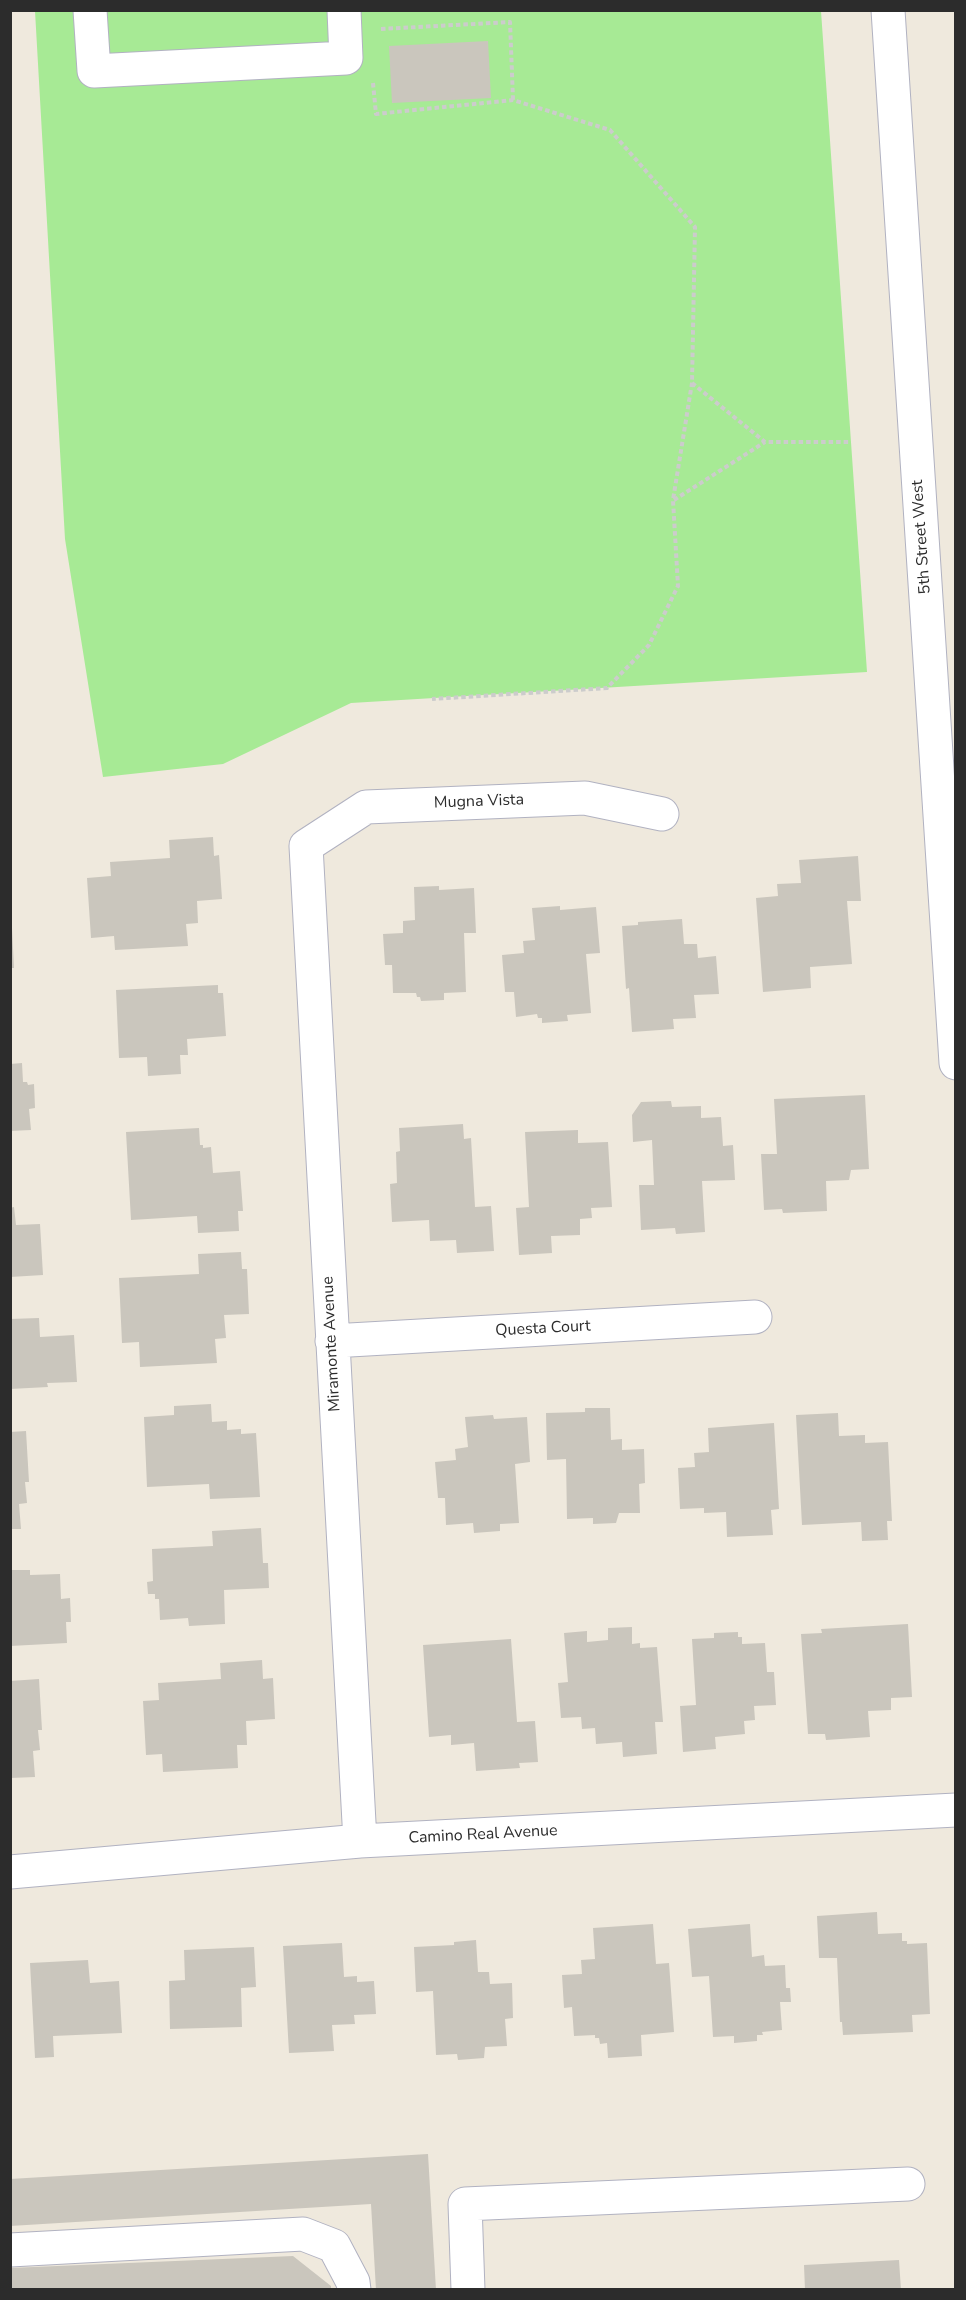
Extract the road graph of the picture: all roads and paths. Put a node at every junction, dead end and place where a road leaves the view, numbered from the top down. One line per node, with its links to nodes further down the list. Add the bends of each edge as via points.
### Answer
1 (90, 10): 2 (street, via 94,71 346,57)
2 (344, 10)
3 (888, 10): 14 (street, 5th Street West)
4 (380, 29): 6 (path, via 510,22)
5 (372, 72): 6 (path, via 376,114)
6 (513, 100): 7 (path, via 610,130 695,227)
7 (692, 383): 8 (path); 10 (path)
8 (765, 442): 9 (path); 10 (path)
9 (851, 442)
10 (673, 500): 11 (path, via 678,585 649,645 606,688)
11 (432, 699)
12 (662, 814): 13 (street, Mugna Vista, via 585,798 366,807)
13 (306, 846): 17 (street, Miramonte Avenue)
14 (952, 962): 15 (street, 5th Street West)
15 (956, 1063)
16 (755, 1317): 17 (street, Questa Court)
17 (332, 1341): 19 (street, Miramonte Avenue)
18 (956, 1810): 19 (street, Camino Real Avenue)
19 (360, 1841): 20 (street, Camino Real Avenue)
20 (10, 1872)
21 (908, 2184): 24 (street, via 465,2204)
22 (10, 2250): 23 (street, via 303,2234 334,2246)
23 (354, 2289)
24 (468, 2289)

